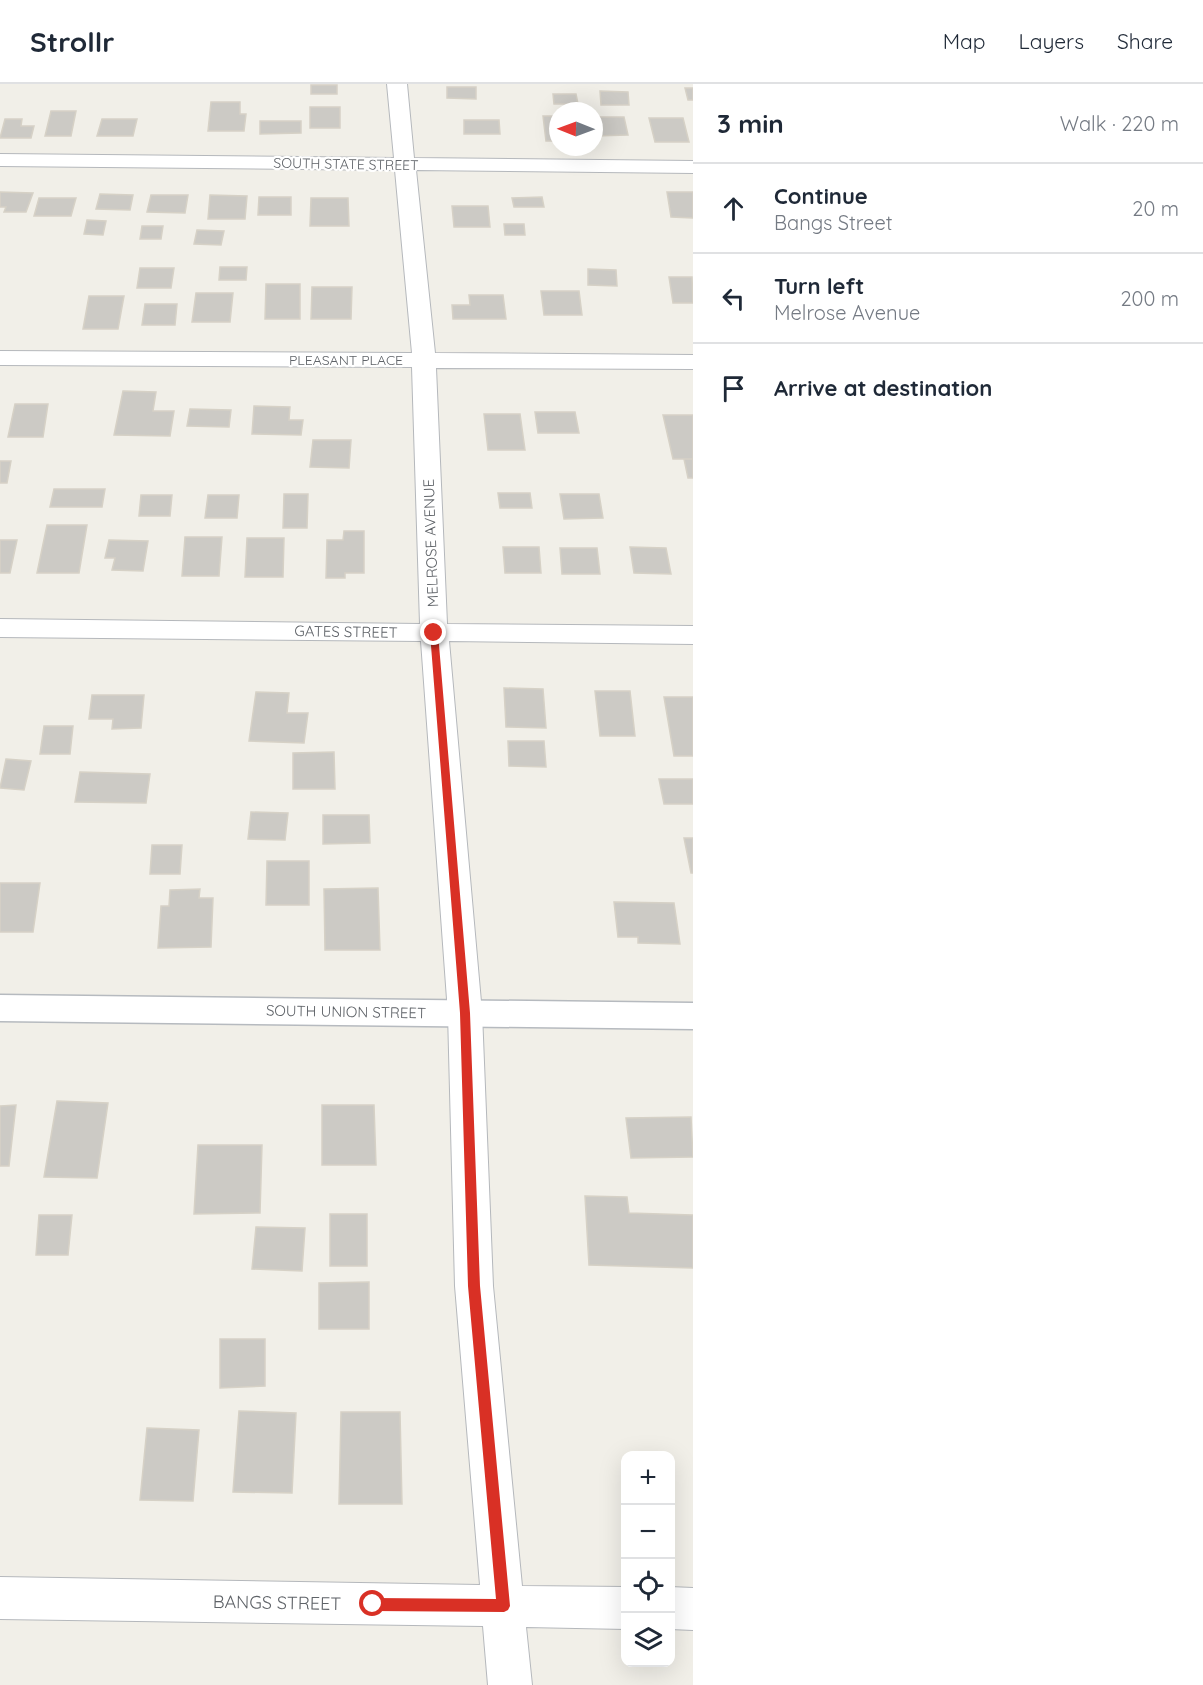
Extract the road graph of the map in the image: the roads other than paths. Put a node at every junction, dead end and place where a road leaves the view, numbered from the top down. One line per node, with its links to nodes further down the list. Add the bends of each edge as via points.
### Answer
1 (397, 84): 3 (street, MELROSE AVENUE)
2 (0, 160): 3 (street, SOUTH STATE STREET)
3 (404, 165): 4 (street, SOUTH STATE STREET); 6 (street, MELROSE AVENUE)
4 (693, 166)
5 (0, 357): 6 (street, PLEASANT PLACE)
6 (424, 361): 7 (street, PLEASANT PLACE); 9 (street, MELROSE AVENUE)
7 (693, 362)
8 (0, 628): 9 (street, GATES STREET)
9 (434, 633): 10 (street, GATES STREET); 12 (street, MELROSE AVENUE)
10 (693, 635)
11 (0, 1008): 12 (street, SOUTH UNION STREET)
12 (465, 1013): 13 (street, SOUTH UNION STREET); 15 (street, MELROSE AVENUE, via 474,1286)
13 (693, 1016)
14 (0, 1598): 15 (street, BANGS STREET)
15 (504, 1606): 16 (street, BANGS STREET); 19 (street, MELROSE AVENUE)
16 (621, 1608)
17 (675, 1608): 18 (street)
18 (693, 1609)
19 (510, 1685)

